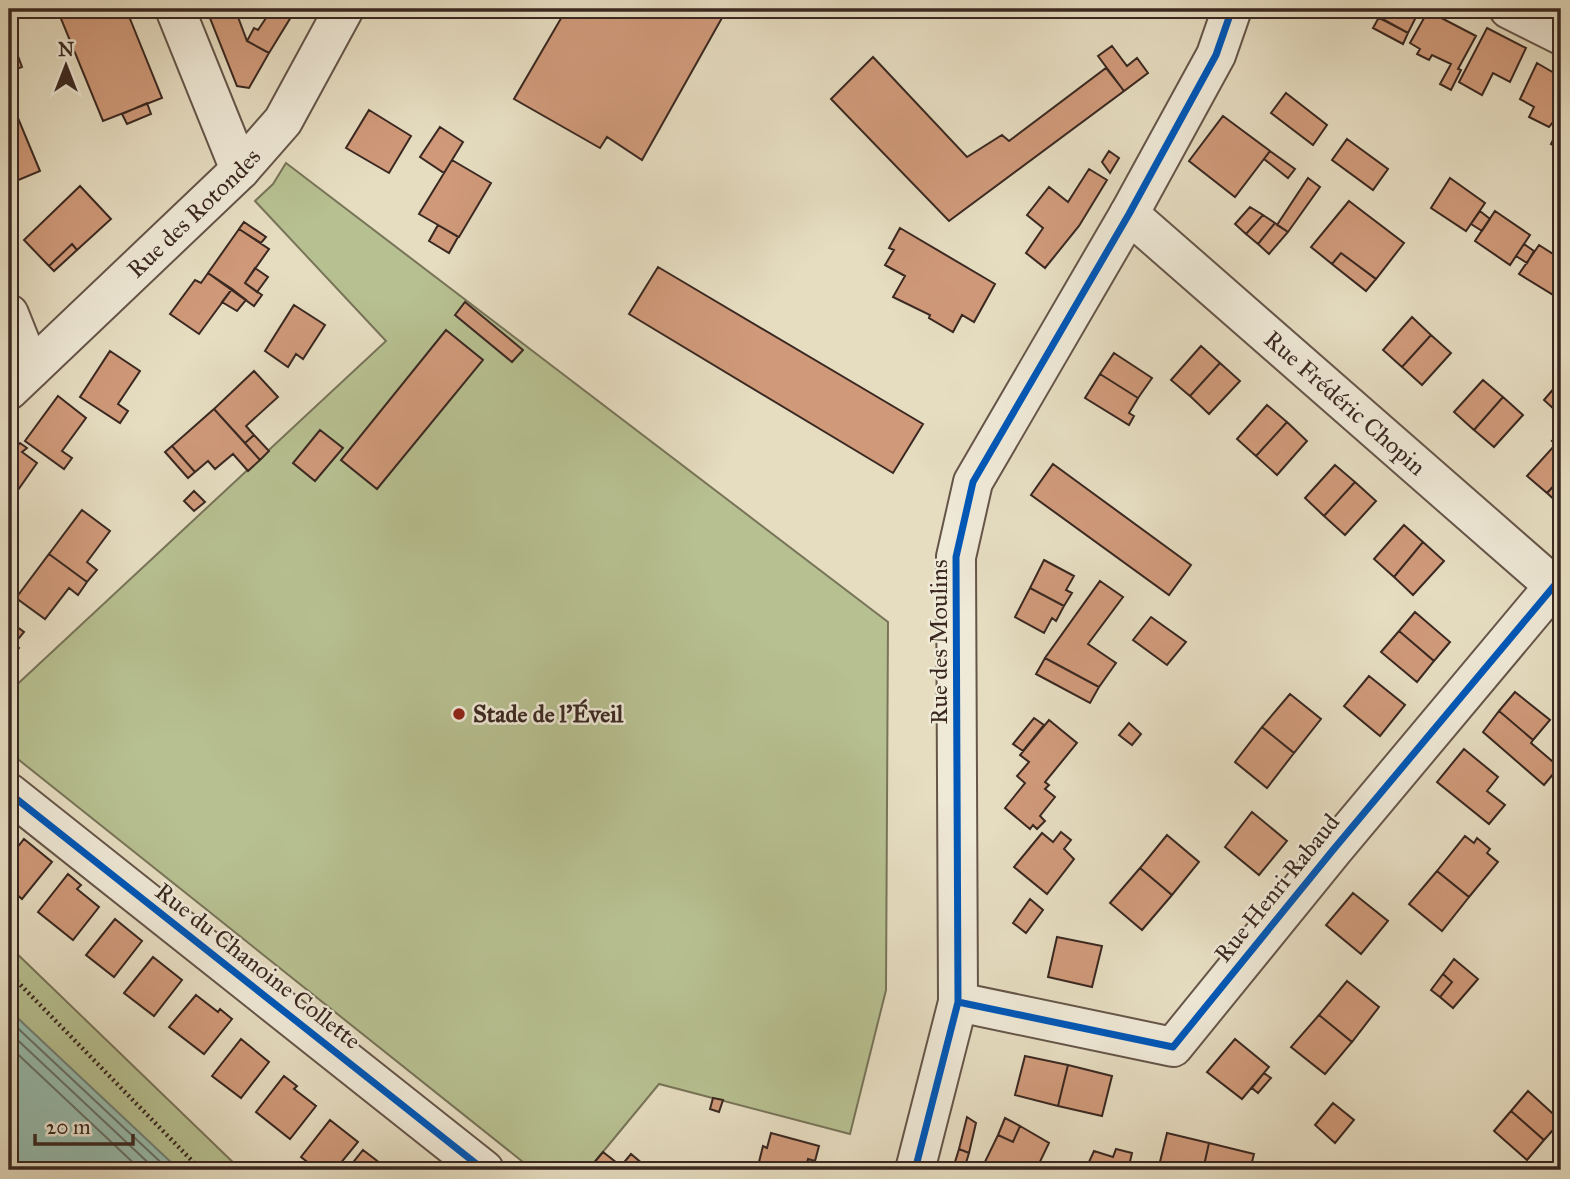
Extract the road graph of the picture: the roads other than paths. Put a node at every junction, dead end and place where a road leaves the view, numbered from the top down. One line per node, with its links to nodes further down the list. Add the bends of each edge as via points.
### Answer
1 (175, 9): 6 (street)
2 (344, 9): 6 (street, Rue des Rotondes, via 283,121)
3 (1232, 9): 7 (street, Rue des Moulins, via 1216,55)
4 (1509, 9): 5 (street)
5 (1561, 35)
6 (240, 170): 9 (street, Rue des Rotondes)
7 (1129, 214): 10 (street, Rue Frédéric Chopin); 12 (street, Rue des Moulins, via 973,482 962,532 957,557)
8 (9, 314): 9 (street)
9 (20, 380)
10 (1558, 589): 12 (street, Rue Henri Rabaud, via 1332,850 1173,1048)
11 (9, 793): 13 (street, Rue du Chanoine Collette)
12 (958, 1002): 14 (street, Rue des Moulins)
13 (484, 1170)
14 (915, 1170)

